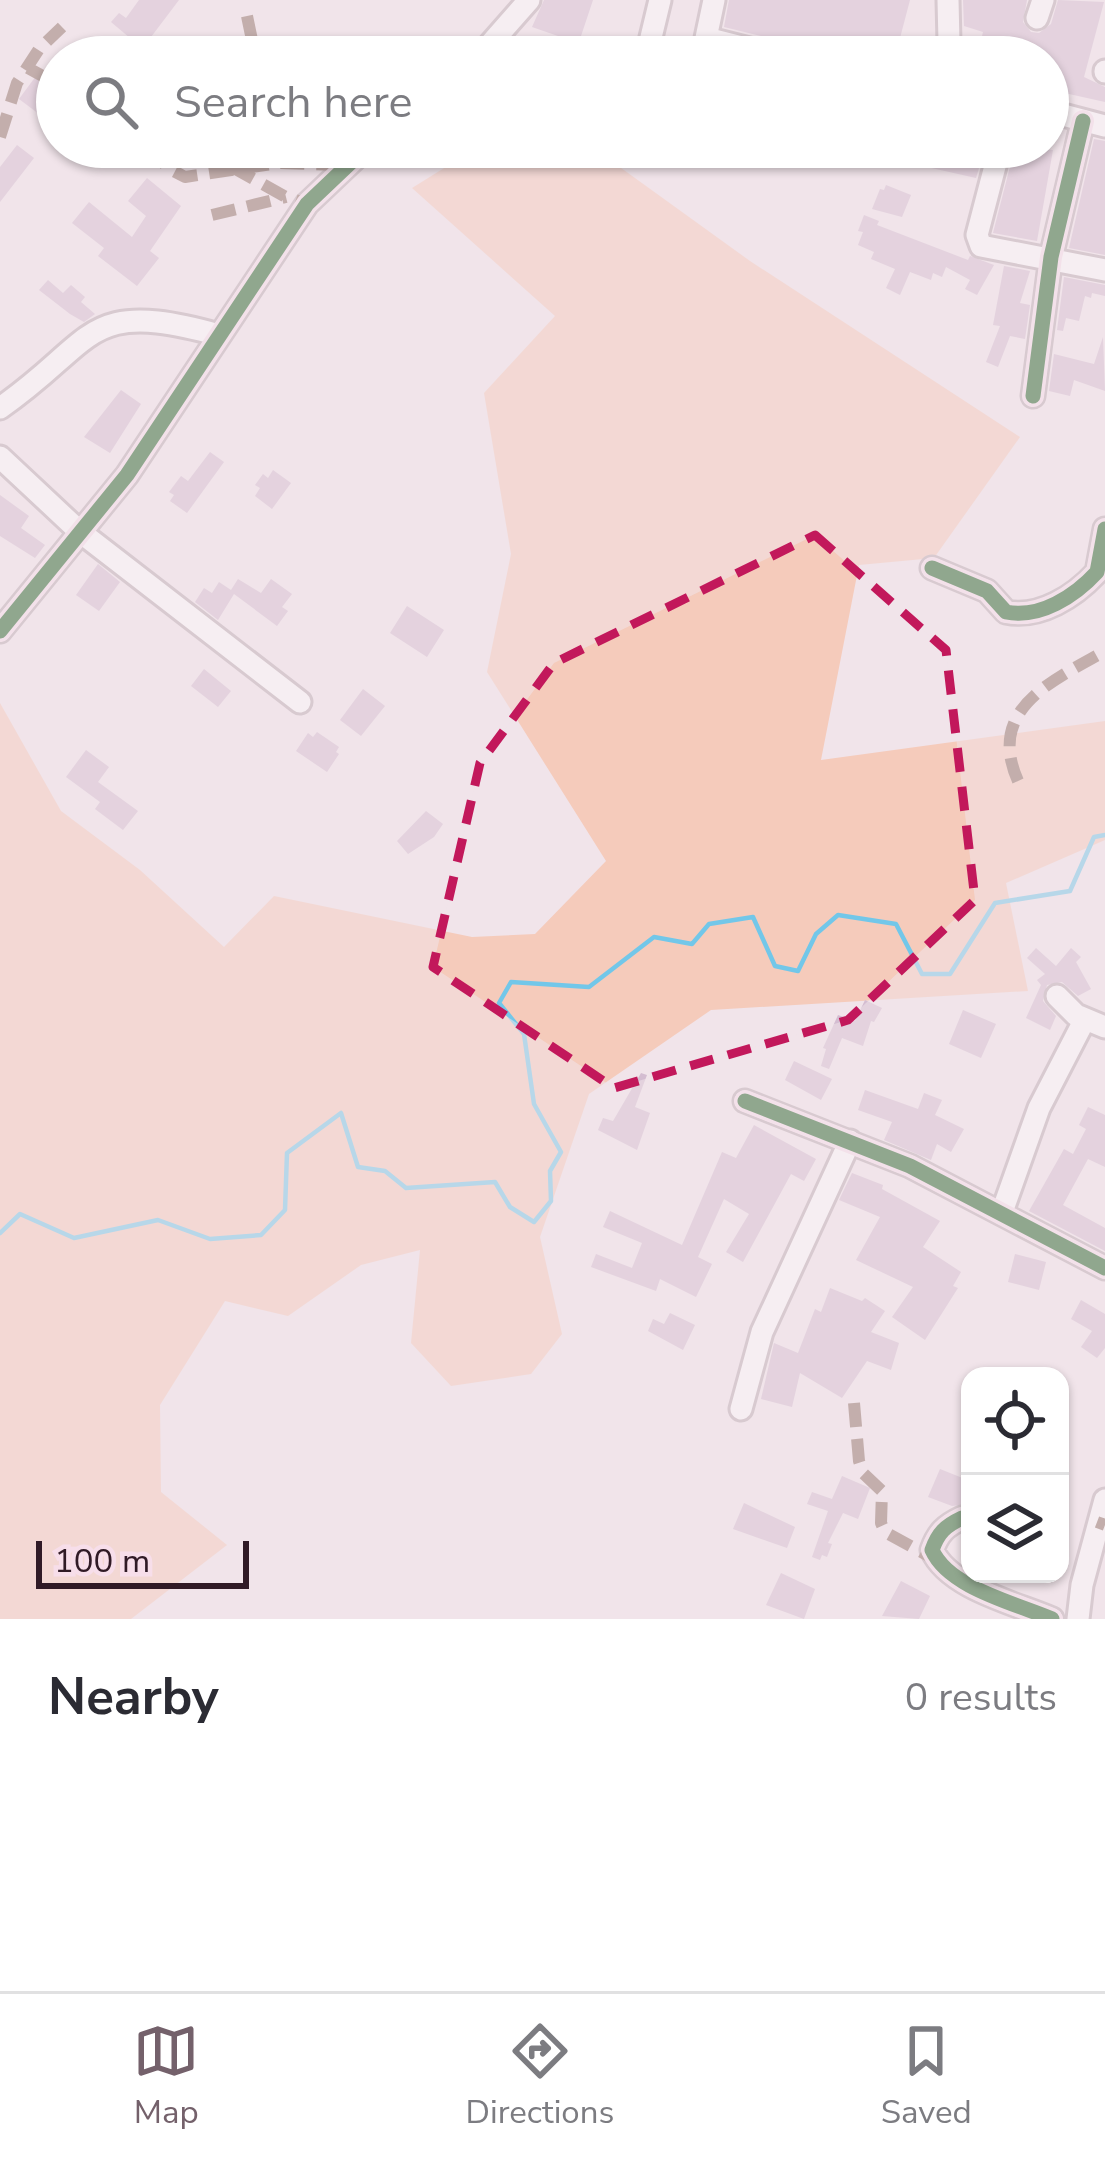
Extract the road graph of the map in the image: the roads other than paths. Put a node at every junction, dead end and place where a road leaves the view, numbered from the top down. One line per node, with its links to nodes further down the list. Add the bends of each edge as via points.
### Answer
1 (529, 0): 5 (street)
2 (659, 0): 6 (street)
3 (714, 0): 7 (street)
4 (948, 0): 8 (street)
5 (497, 36)
6 (651, 36)
7 (706, 36)
8 (949, 36)
9 (1094, 124): 12 (street)
10 (345, 168): 14 (street, via 307,203)
11 (995, 168): 12 (street, via 977,241)
12 (1051, 257): 13 (street); 15 (street)
13 (1105, 271)
14 (219, 334): 16 (street, via 116,321 83,336); 19 (street, via 127,475)
15 (1033, 396)
16 (0, 408)
17 (0, 457): 19 (street)
18 (1105, 529): 20 (street, via 1097,572 1053,605 1028,612 1006,612 987,591)
19 (79, 531): 21 (street); 22 (street)
20 (932, 568)
21 (0, 631)
22 (300, 702)
23 (1057, 995): 24 (street)
24 (1095, 1023): 27 (street, via 1039,1108)
25 (745, 1101): 26 (street)
26 (850, 1141): 27 (street); 29 (street, via 762,1332)
27 (1002, 1213): 28 (street)
28 (1105, 1268)
29 (741, 1409)
30 (1105, 1500): 35 (street)
31 (961, 1518): 32 (street, via 932,1550)
32 (961, 1581)
33 (965, 1583): 34 (street)
34 (1052, 1619)
35 (1078, 1619)

